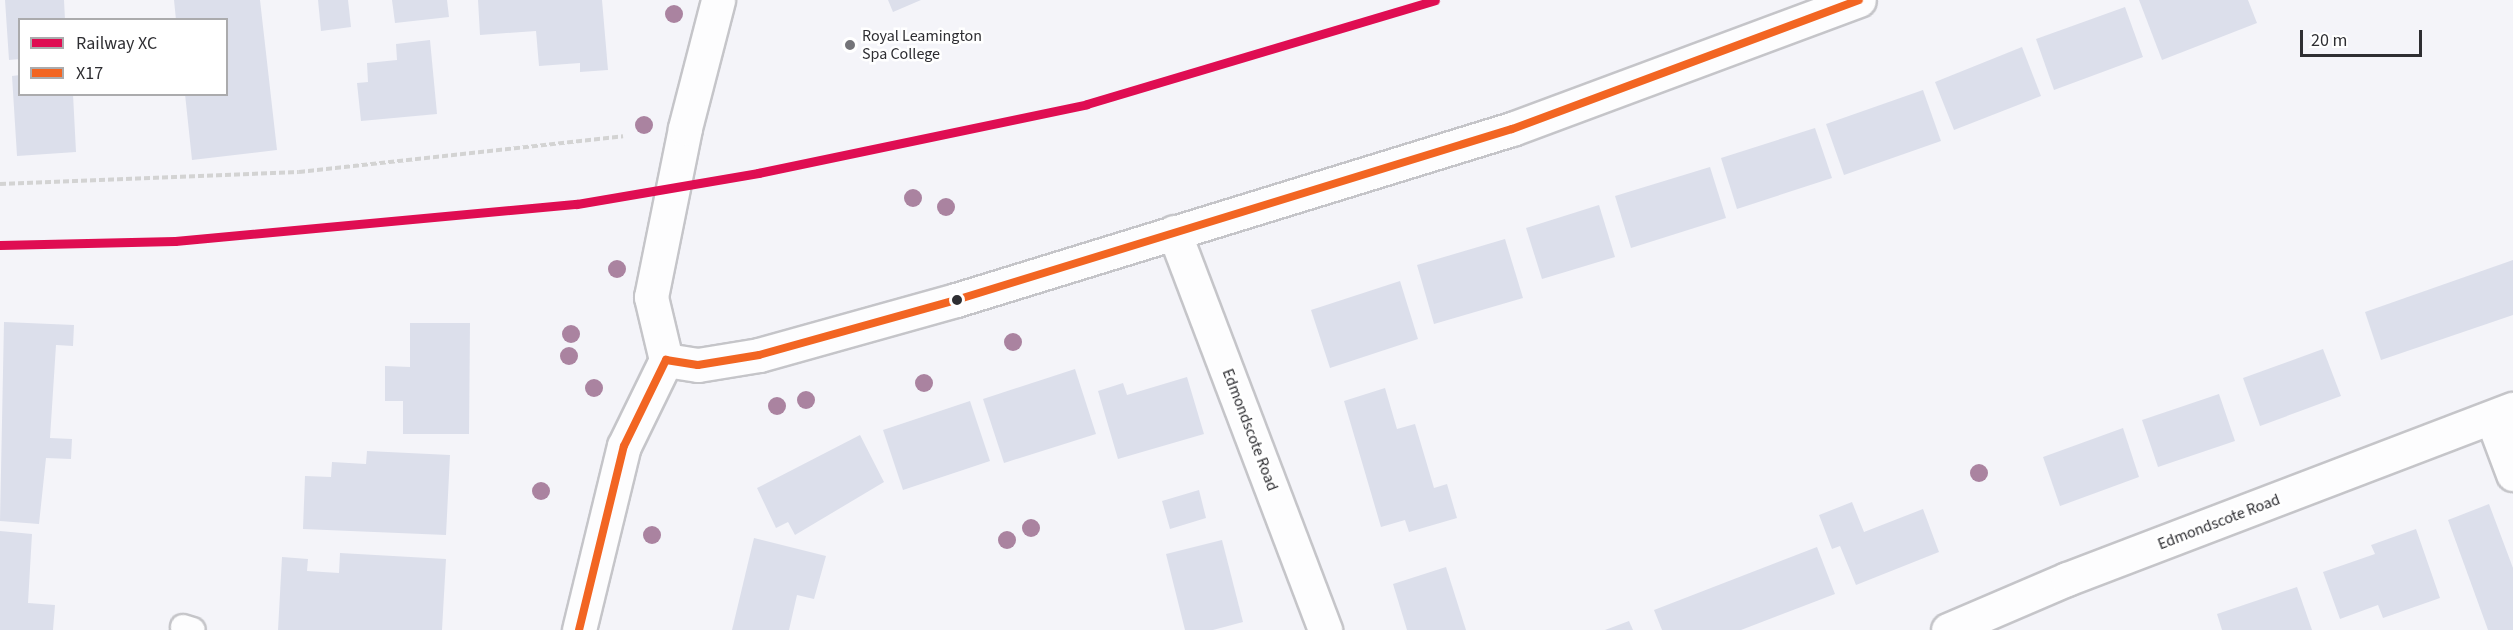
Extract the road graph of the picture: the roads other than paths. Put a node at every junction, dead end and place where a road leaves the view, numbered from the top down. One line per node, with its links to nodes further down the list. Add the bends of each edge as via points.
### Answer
1 (718, 0): 4 (street, via 651,297)
2 (1859, 0): 3 (street, via 1512,129)
3 (1174, 232): 4 (street, via 939,305 759,355 698,365); 8 (street, Edmondscote Road)
4 (666, 360): 7 (street, via 624,446)
5 (2503, 414): 6 (street, Edmondscote Road); 9 (street, Edmondscote Road, via 2067,579)
6 (2513, 474)
7 (579, 630)
8 (1325, 630)
9 (1948, 630)

